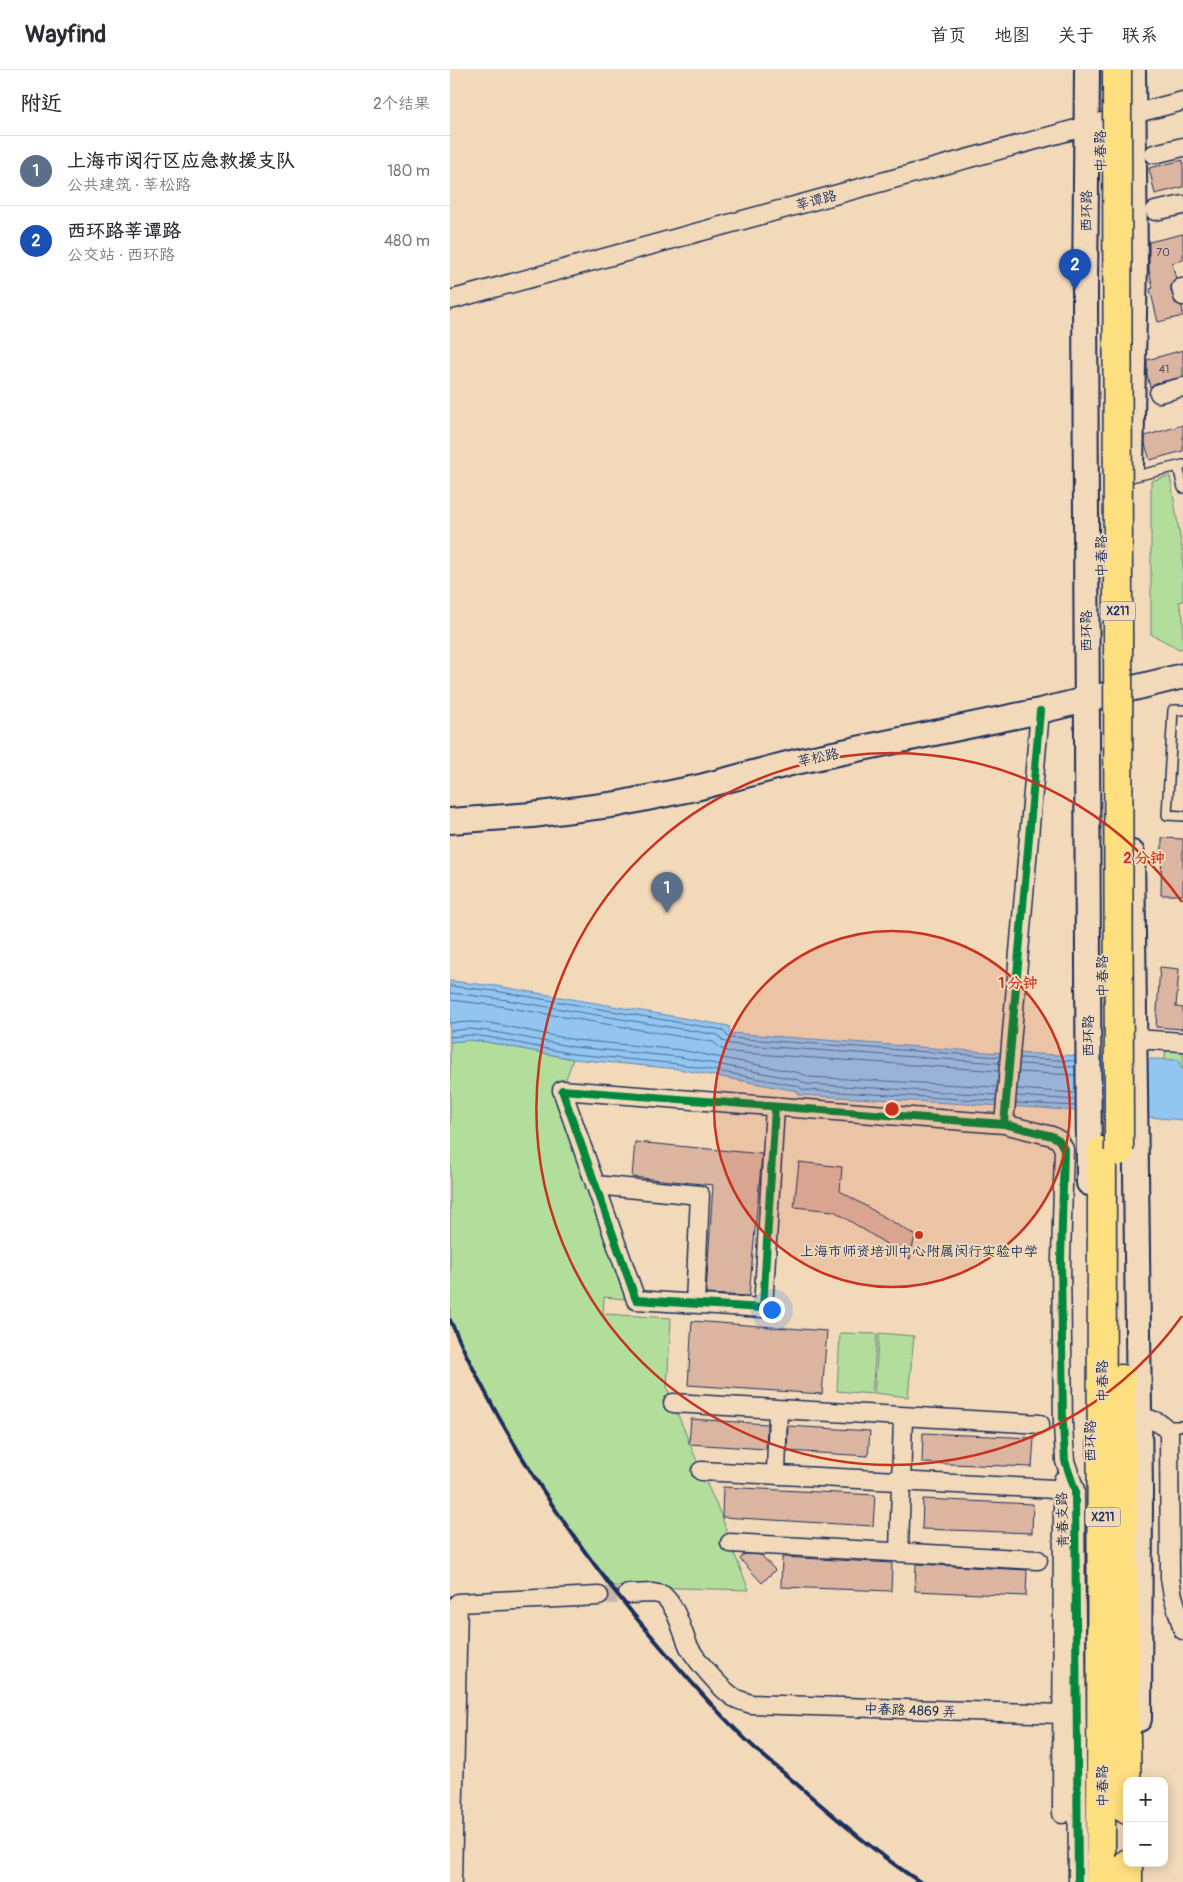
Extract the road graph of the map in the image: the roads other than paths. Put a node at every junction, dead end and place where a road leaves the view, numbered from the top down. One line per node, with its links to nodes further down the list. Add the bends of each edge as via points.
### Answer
1 (1087, 70): 7 (main road, 西环路)
2 (1100, 70): 31 (main road, 中春路 / X211)
3 (1117, 70): 31 (main road, 中春路 / X211, bridge)
4 (1133, 70): 6 (main road)
5 (1183, 101): 6 (street, 莘谭路)
6 (1133, 113): 7 (street, 莘谭路); 18 (main road, via 1135,261)
7 (1087, 126): 14 (street, 莘谭路); 22 (main road, 西环路)
8 (1183, 147): 9 (street)
9 (1154, 154)
10 (1183, 205): 11 (street)
11 (1156, 211)
12 (1183, 288): 13 (street)
13 (1183, 296)
14 (450, 300)
15 (1183, 387): 16 (street)
16 (1159, 393)
17 (1180, 465): 18 (lane); 19 (lane)
18 (1131, 477): 21 (main road)
19 (1183, 488)
20 (1183, 676): 21 (main road, 莘松路)
21 (1130, 689): 22 (main road, 莘松路); 28 (main road)
22 (1087, 700): 24 (main road, 莘松路); 59 (main road, 西环路, via 1091,1784)
23 (1183, 710): 25 (lane, via 1173,710 1167,815)
24 (1040, 711): 26 (main road, 莘松路, via 795,762 618,804); 30 (street)
25 (1183, 816)
26 (450, 821)
27 (1183, 1042): 28 (street)
28 (1134, 1044): 31 (main road)
29 (775, 1107): 30 (street, 青春支路); 32 (street, 青春支路, via 562,1090); 33 (street, via 763,1308)
30 (1004, 1117): 44 (street, 青春支路, via 1052,1136 1064,1149 1061,1278 1065,1460)
31 (1119, 1147): 37 (main road); 52 (main road, 中春路 / X211); 59 (main road, 中春路 / X211)
32 (595, 1185): 33 (street, via 636,1300); 33 (street, via 700,1195)
33 (695, 1304)
34 (673, 1403): 35 (street)
35 (778, 1409): 36 (street); 42 (street)
36 (903, 1417): 38 (street); 43 (street)
37 (1139, 1417): 39 (street); 53 (main road)
38 (1040, 1424)
39 (1165, 1426): 40 (lane); 50 (street, via 1169,1433 1170,1578)
40 (1183, 1426)
41 (701, 1471): 42 (street)
42 (776, 1475): 43 (street)
43 (901, 1481): 44 (street); 46 (street)
44 (1069, 1490): 51 (street); 58 (street, 青春支路)
45 (730, 1543): 46 (street)
46 (899, 1552): 47 (street)
47 (1038, 1560)
48 (628, 1594): 51 (street, 中春路 4869 弄, via 663,1595 678,1618 695,1657 726,1692 742,1702)
49 (599, 1596): 57 (street, via 458,1603)
50 (1183, 1630)
51 (1062, 1714): 54 (street)
52 (1127, 1777)
53 (1139, 1777)
54 (1062, 1814)
55 (1128, 1867): 60 (main road)
56 (1131, 1867): 60 (main road)
57 (452, 1882)
58 (1078, 1882)
59 (1101, 1882)
60 (1129, 1882)

